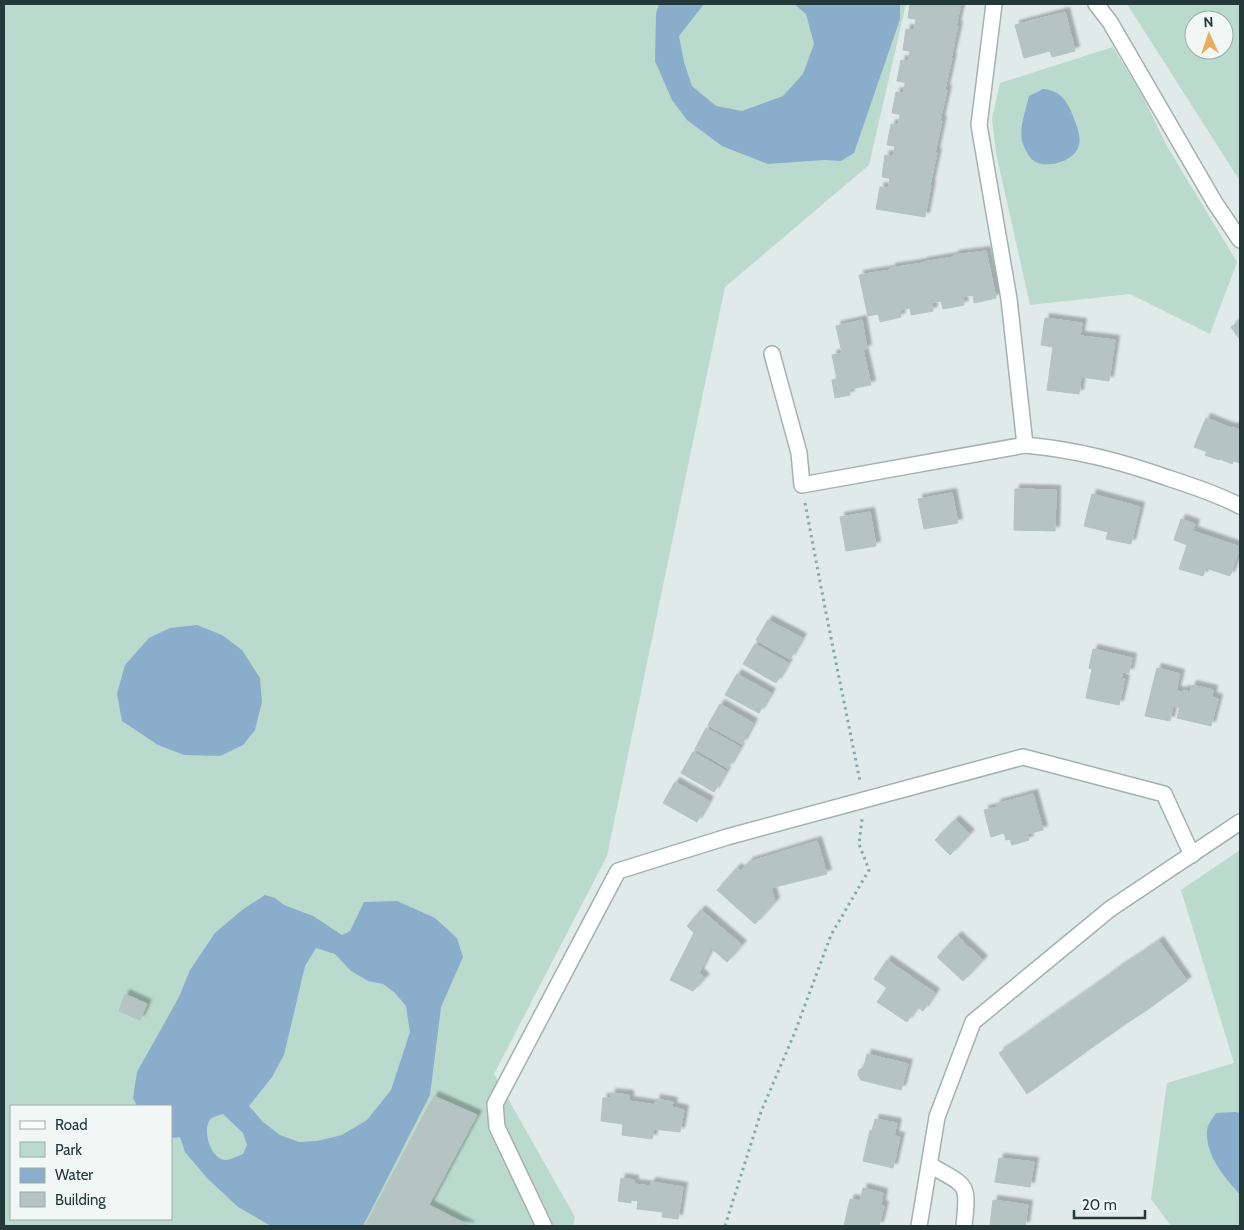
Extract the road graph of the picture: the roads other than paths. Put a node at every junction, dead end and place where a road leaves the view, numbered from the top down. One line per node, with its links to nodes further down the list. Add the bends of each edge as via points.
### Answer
1 (994, 4): 5 (street, via 979,124 1008,299)
2 (1096, 4): 3 (street, via 1110,22 1215,203)
3 (1240, 240)
4 (772, 354): 5 (street, via 799,453 802,485)
5 (1025, 445): 6 (street, via 1119,461 1217,494)
6 (1240, 506)
7 (1240, 822): 8 (street)
8 (1192, 855): 9 (street, via 1110,910 973,1022 937,1117); 10 (street, via 1164,794 1023,757 727,837 618,871 496,1104 498,1127)
9 (930, 1165): 11 (street); 12 (street, via 961,1183 965,1190)
10 (544, 1226)
11 (919, 1226)
12 (964, 1226)

